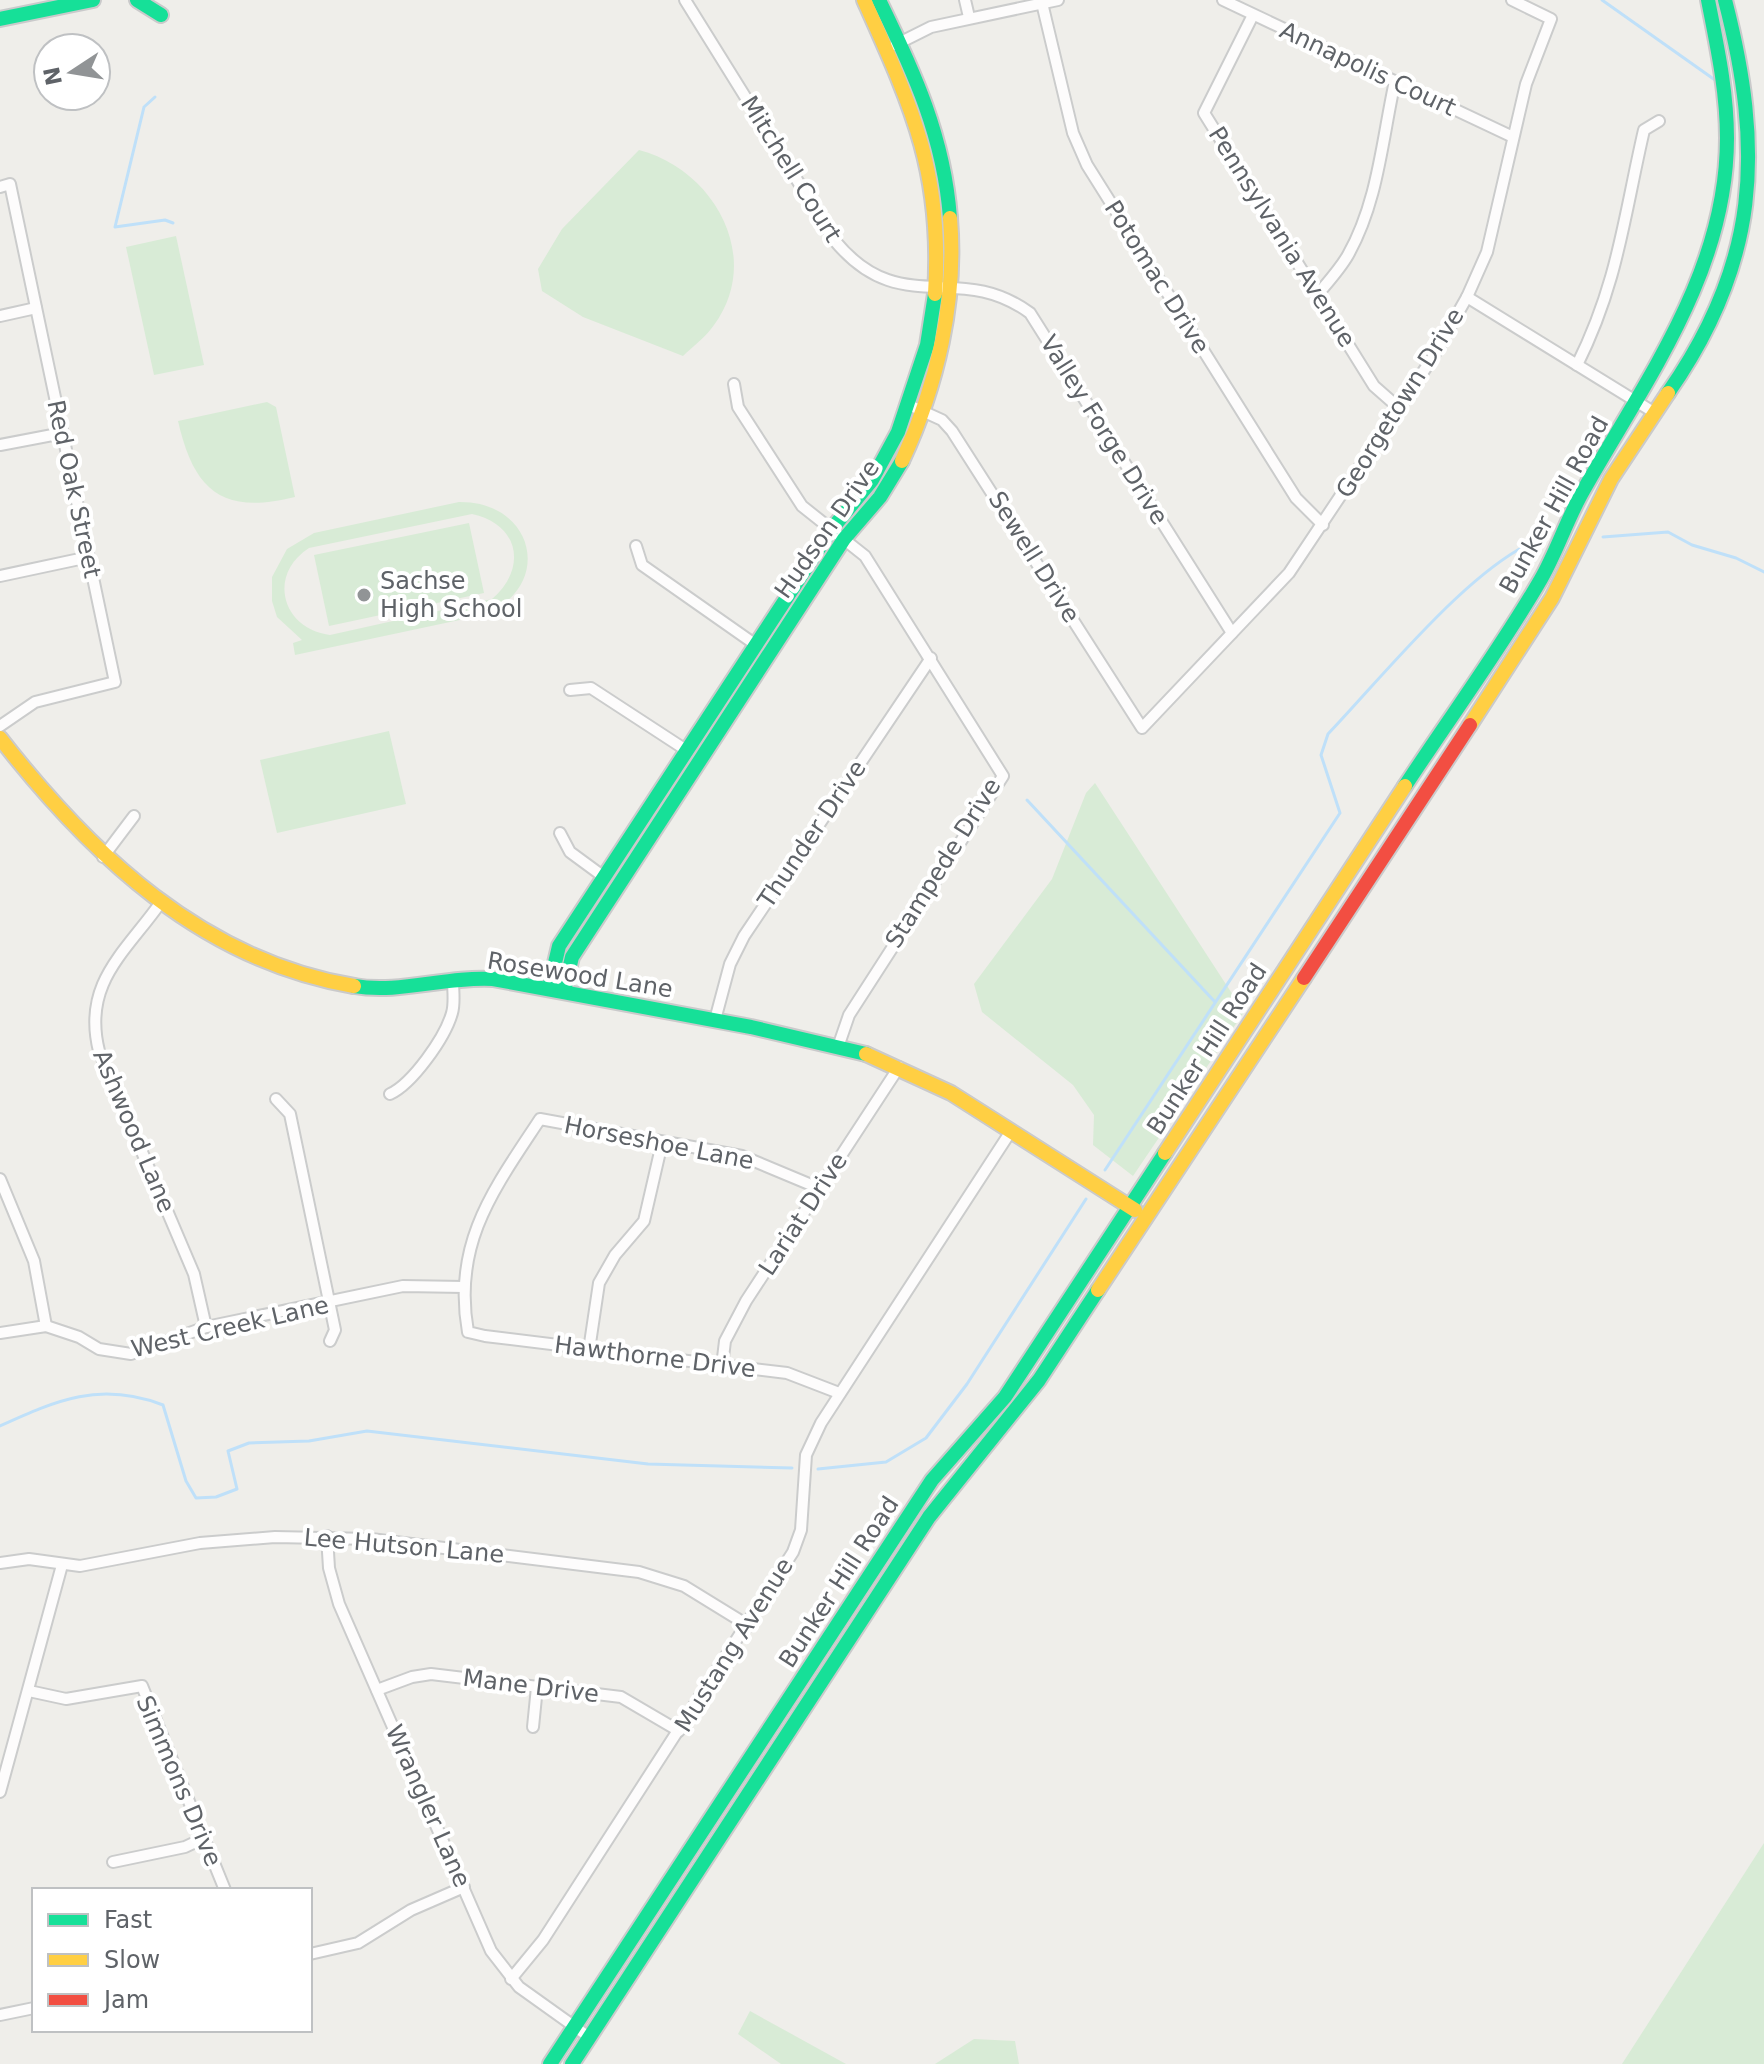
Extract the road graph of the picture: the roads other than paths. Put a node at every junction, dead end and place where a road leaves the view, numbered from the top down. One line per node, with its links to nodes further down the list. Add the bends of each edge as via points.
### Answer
1 (93, 0): 16 (main road)
2 (137, 0): 13 (main road)
3 (685, 0): 23 (street, Mitchell Court, via 854,264 897,285)
4 (864, 0): 18 (main road, Hudson Drive)
5 (879, 0): 17 (main road, Hudson Drive)
6 (965, 0): 15 (street)
7 (1058, 0): 12 (street)
8 (1223, 0): 14 (street, Annapolis Court)
9 (1512, 0): 21 (street, Georgetown Drive, via 1551,19)
10 (1708, 0): 30 (main road, Bunker Hill Road, via 1735,91 1740,136 1737,198 1708,290)
11 (1725, 0): 33 (main road, Bunker Hill Road, via 1746,56 1756,104 1758,174 1750,225 1724,299)
12 (1042, 3): 15 (street); 36 (street, Potomac Drive, via 1073,133 1087,165 1296,498)
13 (161, 15)
14 (1253, 15): 19 (street, Annapolis Court); 24 (street, Pennsylvania Avenue, via 1204,113)
15 (969, 17): 17 (street)
16 (0, 19)
17 (900, 42): 18 (street); 23 (main road, Hudson Drive, via 939,141 949,222)
18 (886, 50): 23 (main road, Hudson Drive, via 917,120)
19 (1395, 81): 21 (street, Annapolis Court); 24 (street, via 1366,215 1348,256)
20 (1659, 121): 28 (street, via 1644,130 1618,262)
21 (1513, 137): 25 (street, Georgetown Drive, via 1487,252)
22 (0, 187): 26 (street, Red Oak Street, via 10,184)
23 (942, 287): 31 (main road, Hudson Drive, via 945,336); 42 (street, Valley Forge Drive, via 984,289 1030,313)
24 (1318, 294): 32 (street, Pennsylvania Avenue, via 1374,386)
25 (1467, 297): 28 (street); 32 (street, Georgetown Drive)
26 (36, 308): 27 (street); 34 (street, Red Oak Street)
27 (0, 316)
28 (1577, 365): 30 (street)
29 (734, 384): 37 (street, Stampede Drive, via 738,407 802,506)
30 (1638, 401): 33 (street); 66 (main road, Bunker Hill Road, via 1586,485 1541,579)
31 (916, 408): 37 (main road, Hudson Drive, via 876,473); 38 (main road, Hudson Drive, via 880,497); 47 (street, Sewell Drive, via 942,420 971,458)
32 (1399, 408): 36 (street, Georgetown Drive)
33 (1655, 413): 67 (main road, Bunker Hill Road, via 1611,478 1575,557 1526,640)
34 (63, 433): 35 (street); 40 (street, Red Oak Street)
35 (0, 445)
36 (1323, 525): 42 (street, Georgetown Drive, via 1289,573)
37 (831, 530): 38 (street, Stampede Drive); 43 (main road, Hudson Drive)
38 (844, 539): 44 (street, Stampede Drive, via 865,556); 56 (main road, Hudson Drive, via 572,957)
39 (636, 546): 43 (street, via 642,565)
40 (89, 557): 41 (street); 46 (street, Red Oak Street, via 115,682 35,702)
41 (0, 576)
42 (1232, 633): 47 (street, Georgetown Drive)
43 (756, 645): 49 (main road, Hudson Drive)
44 (931, 658): 57 (street, Thunder Drive, via 744,936 730,964); 58 (street, Stampede Drive, via 1003,776 849,1015)
45 (570, 690): 49 (street, via 591,688)
46 (0, 726)
47 (1142, 728)
48 (0, 738): 52 (main road, Rosewood Lane)
49 (686, 750): 53 (main road, Hudson Drive)
50 (134, 816): 52 (street)
51 (560, 833): 53 (street, via 570,852)
52 (103, 857): 54 (main road, Rosewood Lane)
53 (604, 877): 56 (main road, Hudson Drive, via 559,946)
54 (161, 902): 55 (main road, Rosewood Lane, via 231,944 310,979 368,988); 71 (street, Ashwood Lane, via 107,971 93,1028 194,1274)
55 (453, 981): 56 (main road, Rosewood Lane, via 488,978); 60 (street, via 454,1008 445,1029 405,1087)
56 (556, 990): 57 (main road, Rosewood Lane)
57 (715, 1020): 58 (main road, Rosewood Lane)
58 (838, 1047): 59 (main road, Rosewood Lane)
59 (899, 1067): 62 (main road, Rosewood Lane); 65 (street, Lariat Drive)
60 (390, 1094)
61 (276, 1099): 69 (street, via 290,1114)
62 (1011, 1131): 66 (main road, Rosewood Lane); 76 (street, Mustang Avenue)
63 (662, 1143): 65 (street, Horseshoe Lane, via 742,1156); 68 (street, Horseshoe Lane, via 540,1119 487,1201 469,1245); 74 (street, via 644,1221 599,1283)
64 (0, 1179): 70 (street, via 34,1261)
65 (821, 1189): 75 (street, Lariat Drive, via 746,1301 725,1341)
66 (1131, 1206): 67 (main road, Rosewood Lane); 95 (main road, Bunker Hill Road, via 1005,1397 932,1480)
67 (1145, 1217): 96 (main road, Bunker Hill Road, via 1021,1405 929,1517)
68 (464, 1287): 69 (street, West Creek Lane, via 403,1286); 74 (street, Hawthorne Drive, via 468,1332)
69 (330, 1303): 71 (street, West Creek Lane); 73 (street, via 335,1330)
70 (46, 1326): 71 (street, West Creek Lane, via 99,1349 131,1354); 72 (street, West Creek Lane)
71 (206, 1327)
72 (0, 1333)
73 (330, 1341)
74 (589, 1350): 75 (street, Hawthorne Drive)
75 (722, 1366): 76 (street, Hawthorne Drive, via 787,1373)
76 (839, 1393): 80 (street, Mustang Avenue, via 806,1455 801,1530 793,1552)
77 (327, 1536): 79 (street, Lee Hutson Lane, via 200,1543 102,1564); 80 (street, Lee Hutson Lane, via 639,1572 684,1586); 82 (street, Wrangler Lane, via 334,1589)
78 (0, 1563): 79 (street, Lee Hutson Lane, via 29,1559)
79 (62, 1565): 83 (street)
80 (749, 1626): 85 (street, Mustang Avenue)
81 (537, 1687): 82 (street, Mane Drive, via 431,1674); 84 (street); 85 (street, Mane Drive, via 621,1697)
82 (377, 1690): 89 (street, Wrangler Lane)
83 (29, 1691): 86 (street); 87 (street, Simmons Drive, via 66,1699 142,1686)
84 (533, 1727)
85 (679, 1731): 92 (street, Mustang Avenue, via 543,1940)
86 (0, 1792)
87 (204, 1838): 88 (street); 90 (street, Simmons Drive)
88 (113, 1862)
89 (464, 1887): 91 (street, via 411,1910 358,1943); 92 (street, Wrangler Lane, via 491,1951)
90 (224, 1888)
91 (312, 1954)
92 (511, 1979): 95 (street, Wrangler Lane)
93 (32, 2008): 94 (street)
94 (0, 2015)
95 (574, 2027): 96 (street, Wrangler Lane); 97 (main road, Bunker Hill Road)
96 (589, 2037): 98 (main road, Bunker Hill Road)
97 (550, 2064)
98 (572, 2064)

